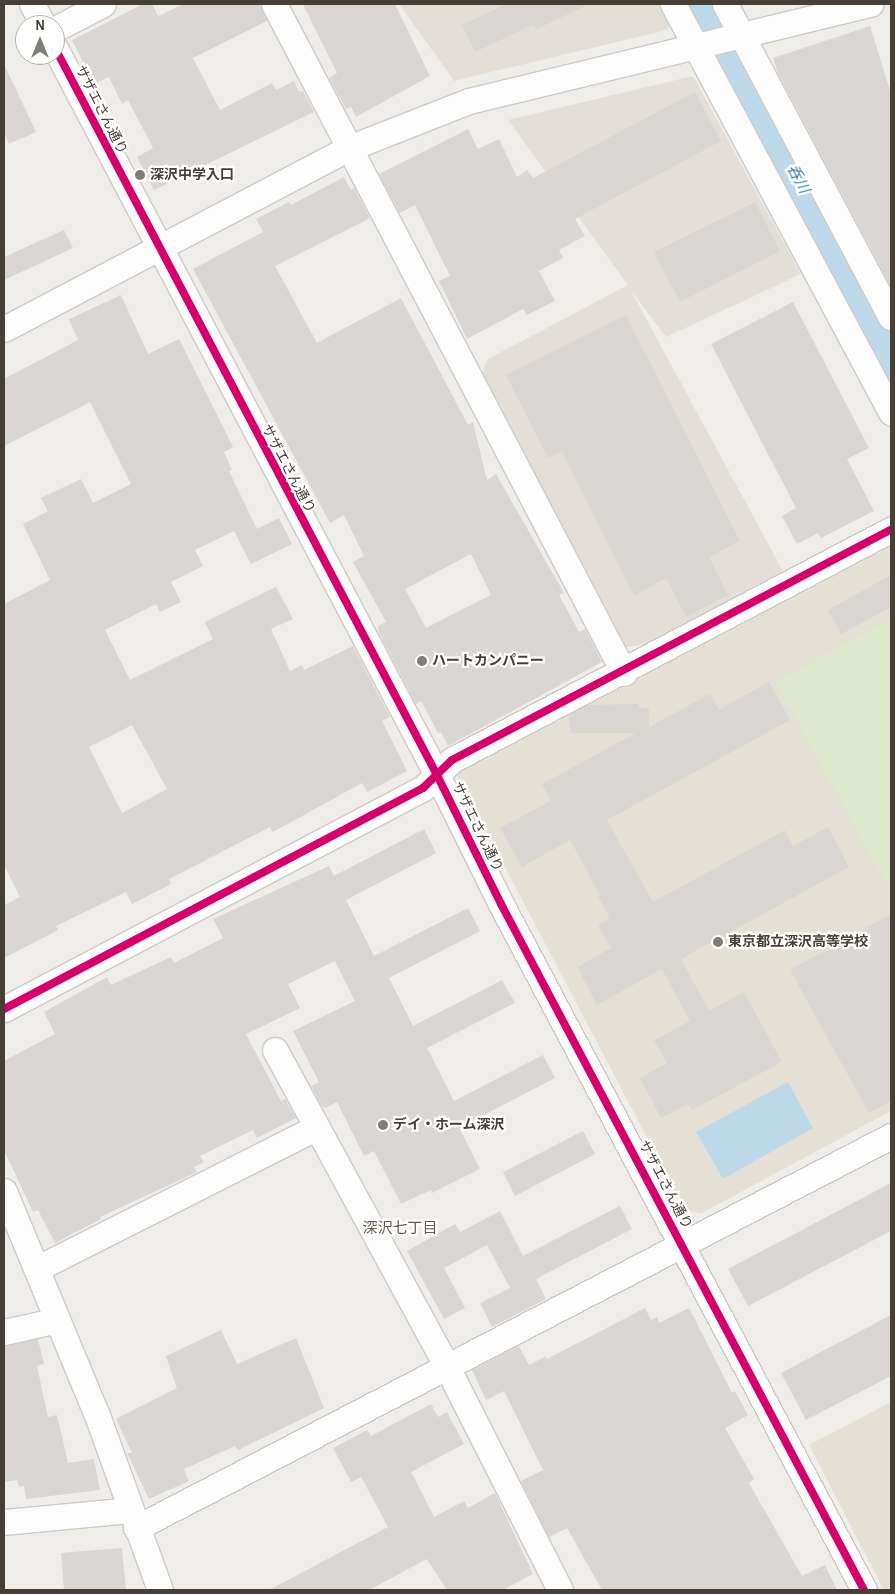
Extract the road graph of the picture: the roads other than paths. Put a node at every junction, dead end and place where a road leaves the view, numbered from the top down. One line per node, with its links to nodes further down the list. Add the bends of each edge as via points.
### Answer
1 (103, 4): 6 (street)
2 (274, 4): 10 (street)
3 (673, 4): 8 (street)
4 (725, 4): 7 (street)
5 (870, 4): 7 (street)
6 (65, 24)
7 (737, 35): 8 (street); 12 (street)
8 (700, 45): 10 (street, via 468,101); 14 (street)
9 (64, 65): 11 (street, サザエさん通り)
10 (349, 148): 11 (street); 16 (street)
11 (159, 250): 13 (street); 17 (street, サザエさん通り)
12 (891, 317)
13 (4, 329)
14 (891, 413)
15 (891, 530): 16 (street)
16 (624, 673): 17 (street, via 452,760)
17 (437, 775): 18 (street, via 423,788); 23 (street, サザエさん通り, via 501,904)
18 (4, 1009)
19 (274, 1050): 20 (street)
20 (315, 1128): 24 (street); 27 (street)
21 (891, 1136): 23 (street)
22 (4, 1191): 24 (street)
23 (683, 1244): 27 (street); 32 (street, サザエさん通り)
24 (38, 1268): 25 (street)
25 (58, 1320): 26 (street); 28 (street)
26 (4, 1332)
27 (447, 1366): 28 (street); 31 (street)
28 (133, 1519): 29 (street); 30 (street)
29 (4, 1522)
30 (160, 1590)
31 (560, 1590)
32 (864, 1590)

